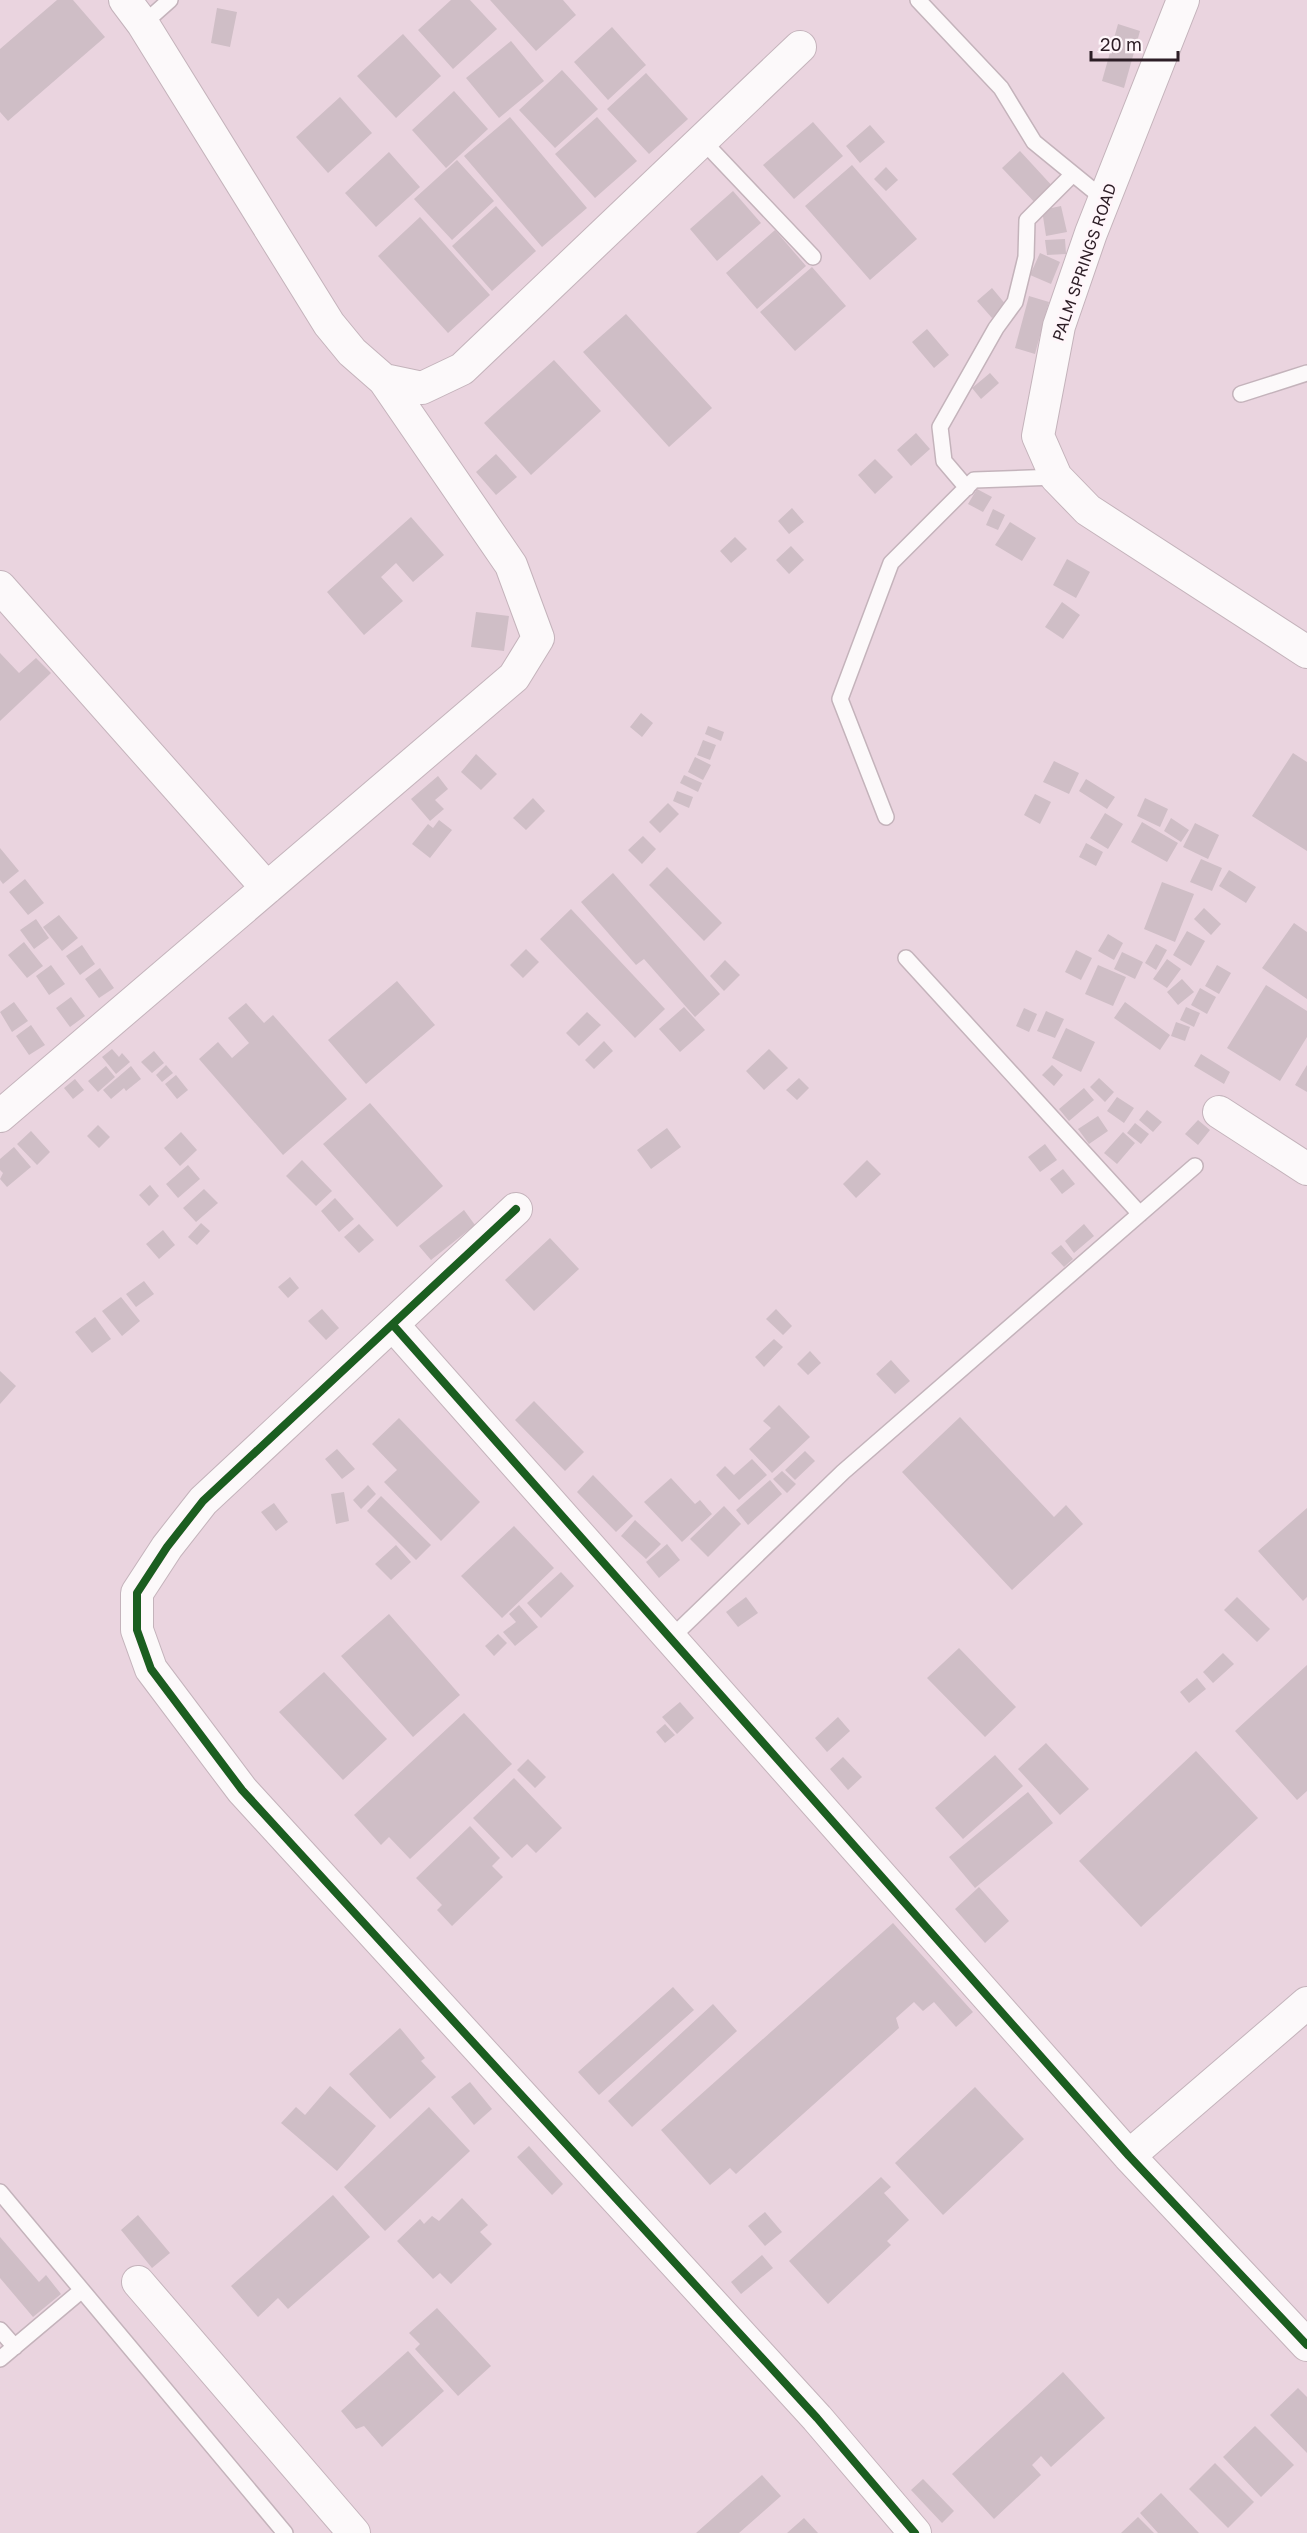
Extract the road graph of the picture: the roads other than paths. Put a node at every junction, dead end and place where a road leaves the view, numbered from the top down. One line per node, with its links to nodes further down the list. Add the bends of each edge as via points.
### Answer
1 (170, 0): 4 (lane)
2 (918, 0): 7 (lane, via 1001,88 1034,142)
3 (1183, 0): 8 (street, PALM SPRINGS ROAD)
4 (134, 12): 11 (street, via 329,324 352,352)
5 (800, 47): 6 (street)
6 (702, 140): 9 (lane); 11 (street, via 462,369 422,388)
7 (1073, 174): 8 (lane); 14 (lane, via 1027,220 1026,257 1015,302 940,427 944,461)
8 (1105, 200): 13 (street, PALM SPRINGS ROAD, via 1059,326 1038,436)
9 (813, 257)
10 (1307, 373): 12 (lane)
11 (384, 380): 18 (street, via 511,565 538,638 514,676)
12 (1241, 394)
13 (1056, 477): 14 (lane, via 974,480); 16 (street, PALM SPRINGS ROAD, via 1088,510)
14 (966, 488): 17 (lane, via 891,562 840,699)
15 (0, 587): 18 (street)
16 (1307, 652)
17 (885, 817)
18 (267, 888): 21 (street)
19 (906, 958): 25 (lane)
20 (1219, 1112): 23 (street)
21 (0, 1116)
22 (1195, 1166): 25 (lane)
23 (1307, 1169)
24 (516, 1209): 26 (street)
25 (1140, 1214): 27 (lane, via 843,1472)
26 (393, 1325): 27 (street); 39 (street, via 203,1501 167,1547 137,1593 136,1630 151,1669 242,1790 817,2418)
27 (672, 1637): 29 (street)
28 (1307, 2003): 29 (street)
29 (1129, 2156): 34 (street)
30 (0, 2192): 32 (lane)
31 (138, 2282): 38 (street)
32 (82, 2290): 35 (lane); 37 (lane)
33 (0, 2330): 35 (lane)
34 (1307, 2344)
35 (15, 2347): 36 (lane)
36 (0, 2359)
37 (285, 2533)
38 (354, 2533)
39 (915, 2533)

